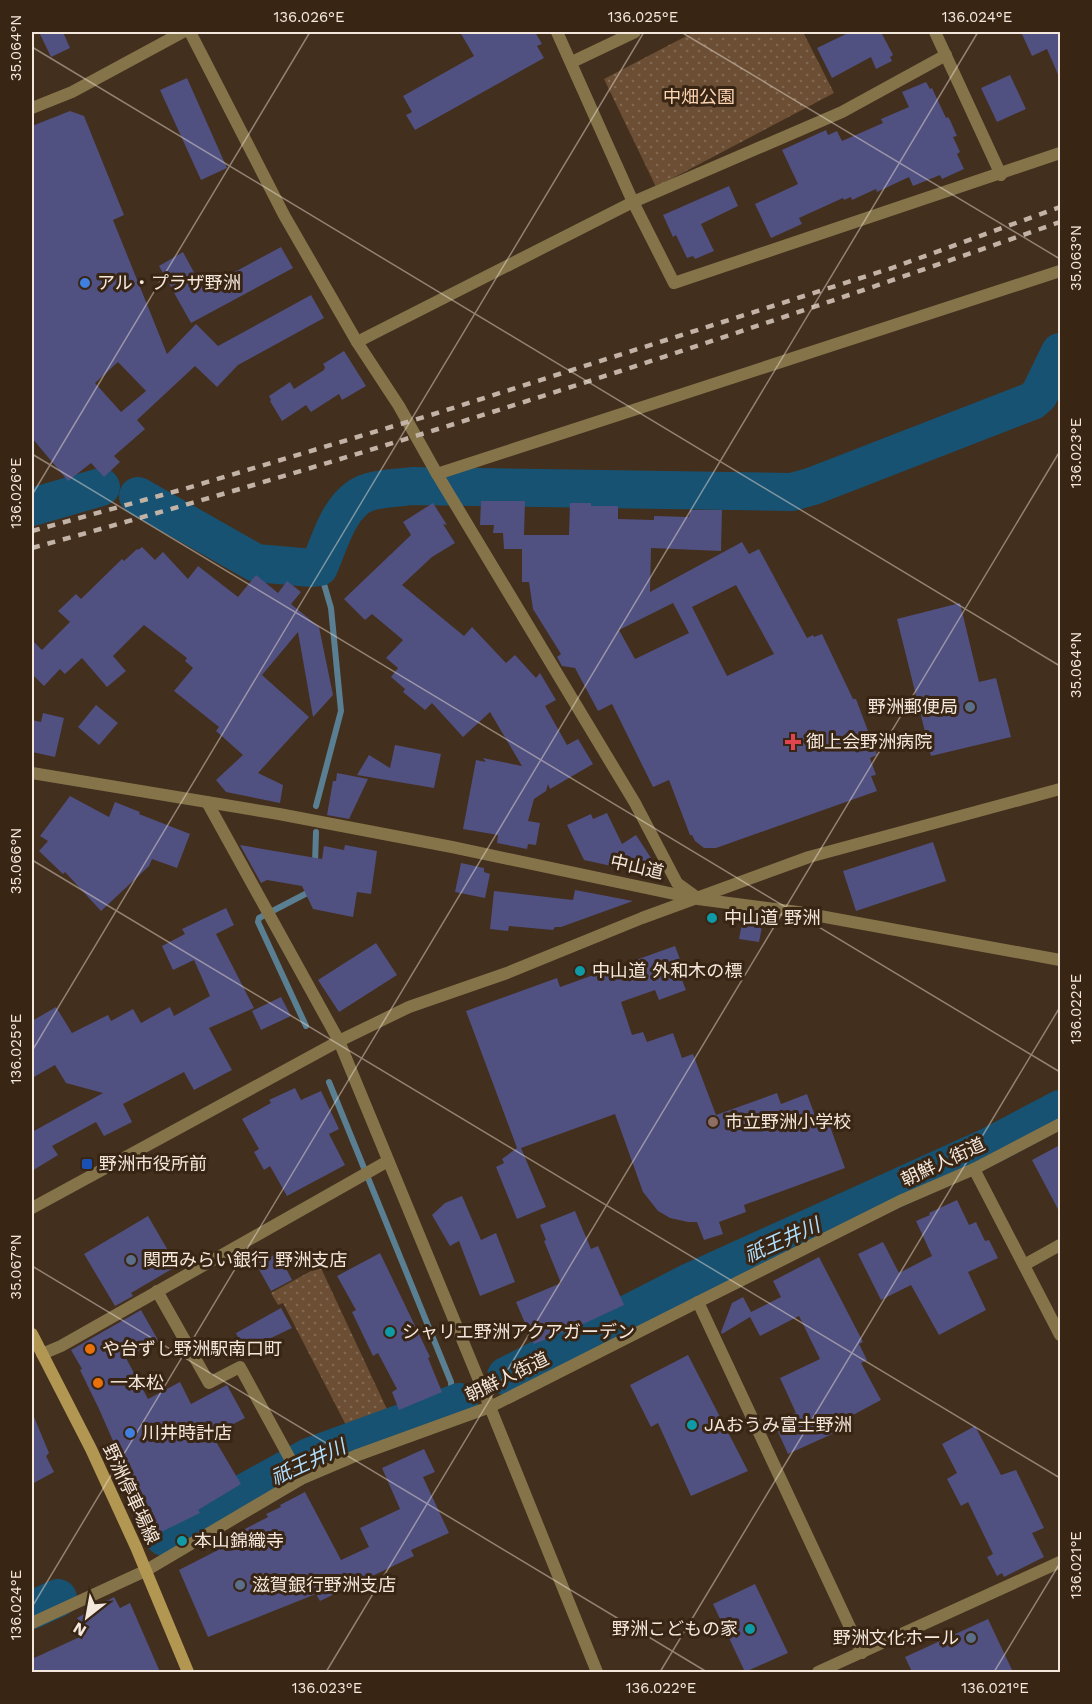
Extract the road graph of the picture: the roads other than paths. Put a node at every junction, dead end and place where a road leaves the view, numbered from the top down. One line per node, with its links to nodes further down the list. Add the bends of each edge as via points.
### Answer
1 (183, 32): 8 (street, via 72,92)
2 (190, 32): 13 (street, via 284,215)
3 (557, 32): 7 (street)
4 (635, 32): 7 (street)
5 (935, 32): 6 (street)
6 (946, 55): 10 (street); 11 (street, via 842,112)
7 (572, 62): 11 (street)
8 (32, 108)
9 (1060, 153): 10 (street)
10 (1001, 175): 11 (street, via 674,283)
11 (633, 202): 13 (street)
12 (1060, 271): 14 (street)
13 (357, 342): 14 (street)
14 (437, 474): 18 (street, via 634,803 677,883)
15 (32, 772): 17 (street, 中山道)
16 (1060, 789): 18 (street, via 809,857)
17 (207, 802): 18 (street, 中山道, via 452,847); 20 (street)
18 (698, 899): 19 (street, 中山道, via 798,912); 20 (street, via 409,1007)
19 (1060, 960)
20 (339, 1041): 22 (street); 24 (street)
21 (1060, 1124): 23 (street, 朝鮮人街道)
22 (388, 1161): 27 (street); 32 (street)
23 (974, 1169): 26 (street); 28 (street, 朝鮮人街道)
24 (32, 1208)
25 (1060, 1245): 26 (street)
26 (1024, 1265): 30 (street)
27 (157, 1291): 31 (street); 33 (street, via 209,1383 240,1366)
28 (698, 1302): 32 (street, 朝鮮人街道); 37 (street)
29 (32, 1334): 31 (main road, 野洲停車場線)
30 (1060, 1335)
31 (42, 1354): 35 (main road, 野洲停車場線, via 91,1449)
32 (490, 1407): 33 (street, 朝鮮人街道); 39 (street)
33 (299, 1474): 35 (street, 朝鮮人街道)
34 (1060, 1562): 37 (street)
35 (145, 1571): 36 (street, 朝鮮人街道); 38 (main road, 野洲停車場線)
36 (32, 1623)
37 (862, 1653): 40 (street)
38 (188, 1672)
39 (597, 1672)
40 (818, 1672)

